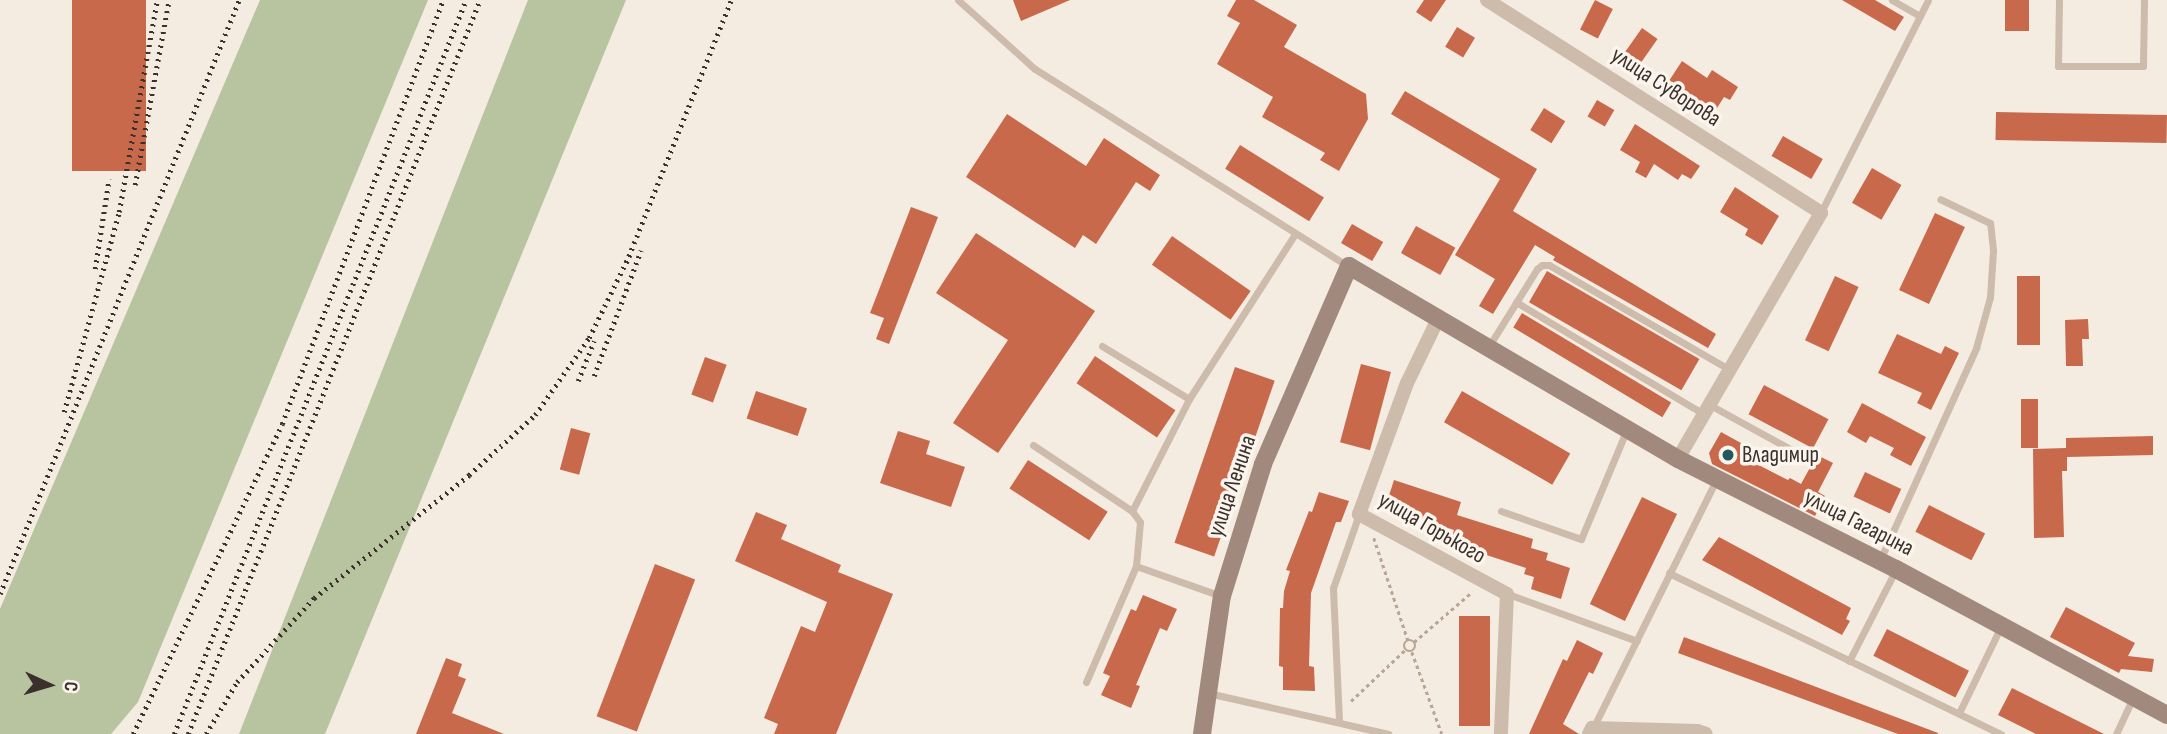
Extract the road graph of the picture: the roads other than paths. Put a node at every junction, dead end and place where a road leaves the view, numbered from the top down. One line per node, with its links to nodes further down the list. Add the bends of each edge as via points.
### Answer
1 (958, 0): 10 (lane, via 1035,69)
2 (1488, 0): 9 (street, улица Суворова)
3 (1892, 0): 7 (lane)
4 (1928, 0): 7 (lane)
5 (2059, 0): 6 (lane, via 2058,66 2143,66)
6 (2144, 0)
7 (1920, 16): 9 (lane)
8 (1940, 198): 27 (lane, via 1990,223 1990,297 1976,348)
9 (1821, 213): 16 (street)
10 (1295, 234): 11 (lane); 17 (lane)
11 (1349, 266): 13 (street, улица Гагарина); 32 (street, улица Ленина, via 1262,464)
12 (1516, 302): 15 (lane); 16 (lane, via 1537,269 1549,265); 18 (lane)
13 (1438, 319): 15 (street, улица Гагарина); 26 (street, улица Горького, via 1407,383)
14 (1102, 346): 17 (lane)
15 (1489, 346): 19 (street, улица Гагарина)
16 (1730, 371): 18 (street)
17 (1189, 399): 24 (lane)
18 (1707, 409): 21 (lane); 22 (street)
19 (1627, 429): 22 (street, улица Гагарина); 25 (lane, via 1581,539)
20 (1033, 445): 24 (lane)
21 (1792, 450)
22 (1678, 459): 23 (street, улица Гагарина)
23 (1717, 478): 27 (street, улица Гагарина); 30 (lane)
24 (1132, 511): 28 (lane, via 1140,522)
25 (1501, 511)
26 (1359, 514): 31 (street, улица Горького); 41 (lane, via 1333,588)
27 (1880, 560): 29 (street, улица Гагарина)
28 (1136, 566): 32 (lane); 36 (lane)
29 (1896, 569): 33 (street, улица Гагарина); 35 (lane)
30 (1669, 573): 34 (lane); 35 (lane)
31 (1507, 594): 34 (lane); 45 (street)
32 (1222, 596): 37 (street, улица Ленина)
33 (2001, 626): 38 (street, улица Гагарина); 39 (lane)
34 (1637, 641): 42 (lane)
35 (1849, 660): 39 (lane)
36 (1086, 682)
37 (1208, 693): 41 (lane); 43 (street, улица Ленина)
38 (2133, 697): 40 (street, улица Гагарина); 48 (lane)
39 (1959, 713): 47 (lane)
40 (2167, 715)
41 (1339, 717): 44 (lane)
42 (1591, 731): 46 (street)
43 (1202, 734)
44 (1388, 734)
45 (1501, 734)
46 (1706, 734)
47 (2001, 734)
48 (2116, 734)

